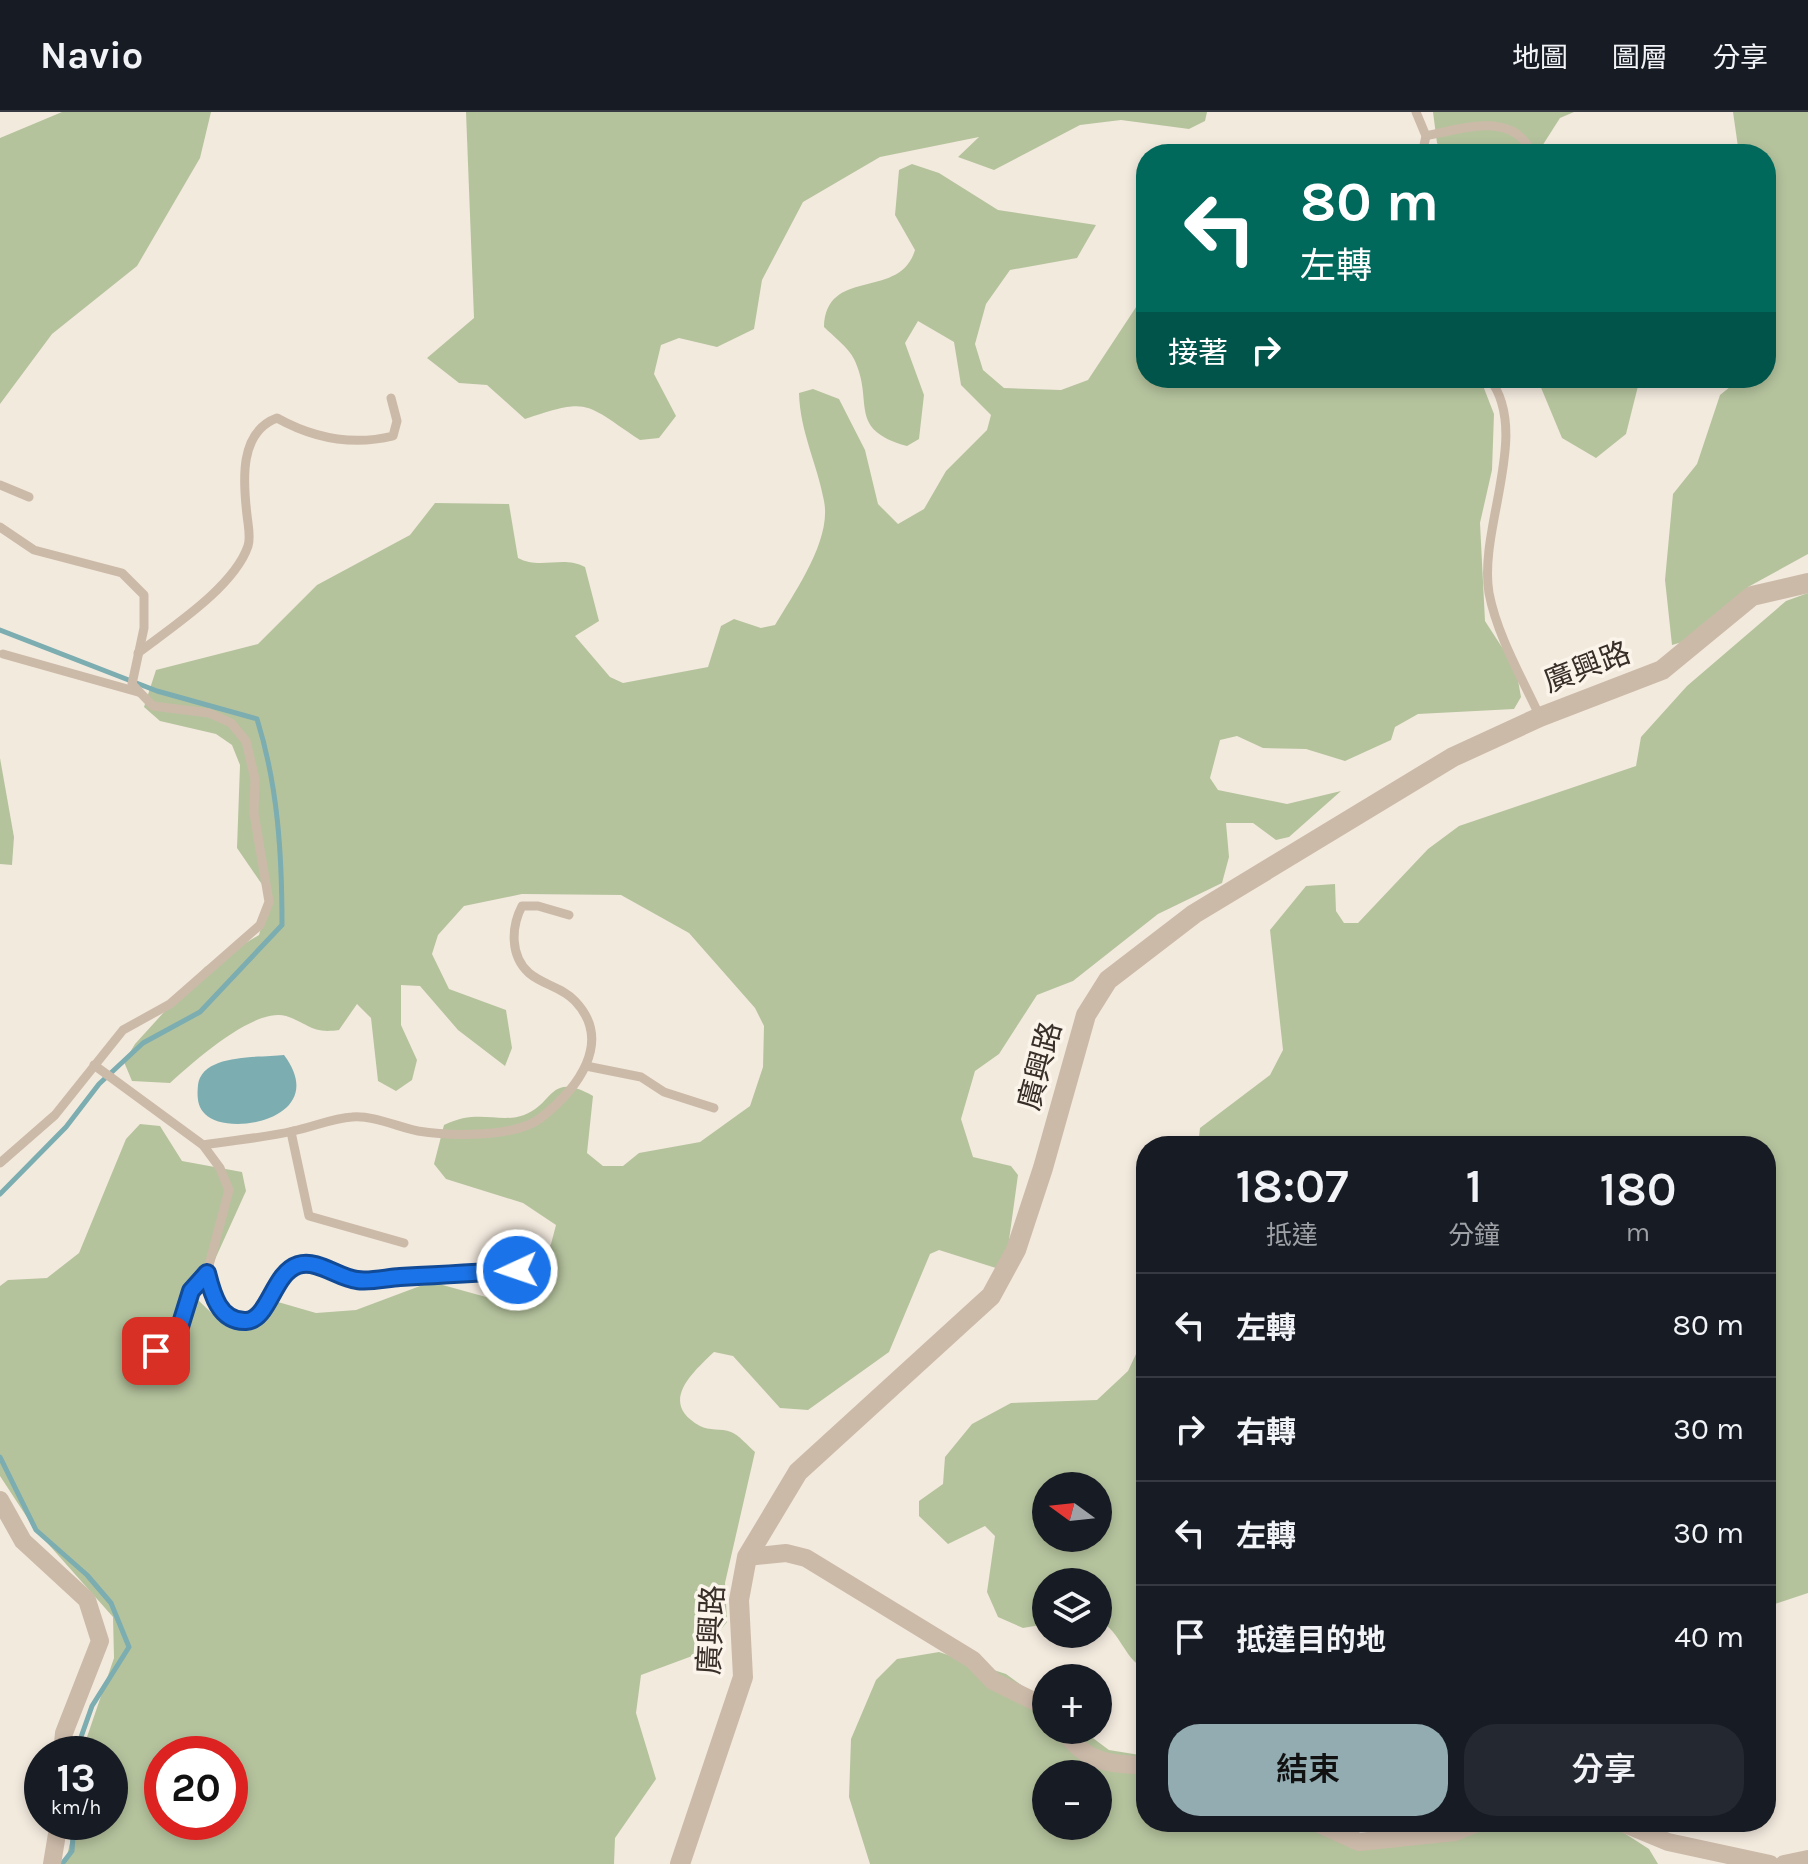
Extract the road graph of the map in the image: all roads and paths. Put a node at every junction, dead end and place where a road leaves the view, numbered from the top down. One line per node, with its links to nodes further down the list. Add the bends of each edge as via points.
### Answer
1 (1416, 112): 2 (lane)
2 (1426, 136): 3 (lane); 4 (lane, via 1503,120 1518,127)
3 (1424, 144)
4 (1527, 144)
5 (1496, 388): 14 (lane, via 1506,420 1486,559 1489,594)
6 (391, 398): 11 (lane, via 397,421 393,436 378,440 323,438 277,418 263,423 249,444 245,464 250,543 239,565 201,604)
7 (0, 485): 8 (lane)
8 (29, 497)
9 (0, 527): 11 (lane, via 34,550 122,573 144,595)
10 (1808, 583): 14 (street, 廣興路, via 1752,596 1662,670)
11 (138, 653): 13 (lane)
12 (3, 654): 13 (lane)
13 (135, 688): 16 (lane, via 153,706 209,713 231,723 246,741 269,902 260,925 170,1004 123,1030)
14 (1540, 717): 28 (street, 廣興路, via 1453,757 1284,859 1194,914 1108,980 1086,1015 1016,1250 991,1296 798,1472)
15 (569, 915): 17 (lane, via 522,906 513,923 513,942 526,971 559,987 591,1021 593,1051)
16 (97, 1066): 20 (lane); 21 (lane, via 55,1115)
17 (586, 1066): 18 (lane, via 641,1077 664,1092); 19 (lane, via 560,1103 535,1123 503,1132 421,1131 354,1116)
18 (714, 1108)
19 (291, 1132): 20 (lane); 22 (lane, via 309,1216)
20 (203, 1145): 24 (lane, via 229,1190)
21 (0, 1163)
22 (404, 1243)
23 (517, 1270): 24 (lane, via 357,1280 307,1263 283,1276 261,1314 249,1321 235,1320 214,1300)
24 (207, 1273): 25 (lane, via 191,1291 178,1333)
25 (156, 1351)
26 (0, 1500): 27 (street)
27 (8, 1527): 30 (street, via 87,1600 100,1641)
28 (747, 1557): 29 (street, via 786,1553 806,1558 973,1660 993,1681); 39 (street, 廣興路, via 739,1600 743,1677)
29 (1032, 1700)
30 (64, 1736)
31 (1073, 1744): 32 (street, via 1091,1759)
32 (1136, 1765)
33 (1337, 1832): 34 (street, via 1359,1842)
34 (1455, 1832)
35 (1644, 1832): 40 (street)
36 (54, 1840): 38 (street)
37 (1808, 1859): 41 (street)
38 (49, 1860)
39 (680, 1864)
40 (1770, 1864)
41 (1784, 1864)

